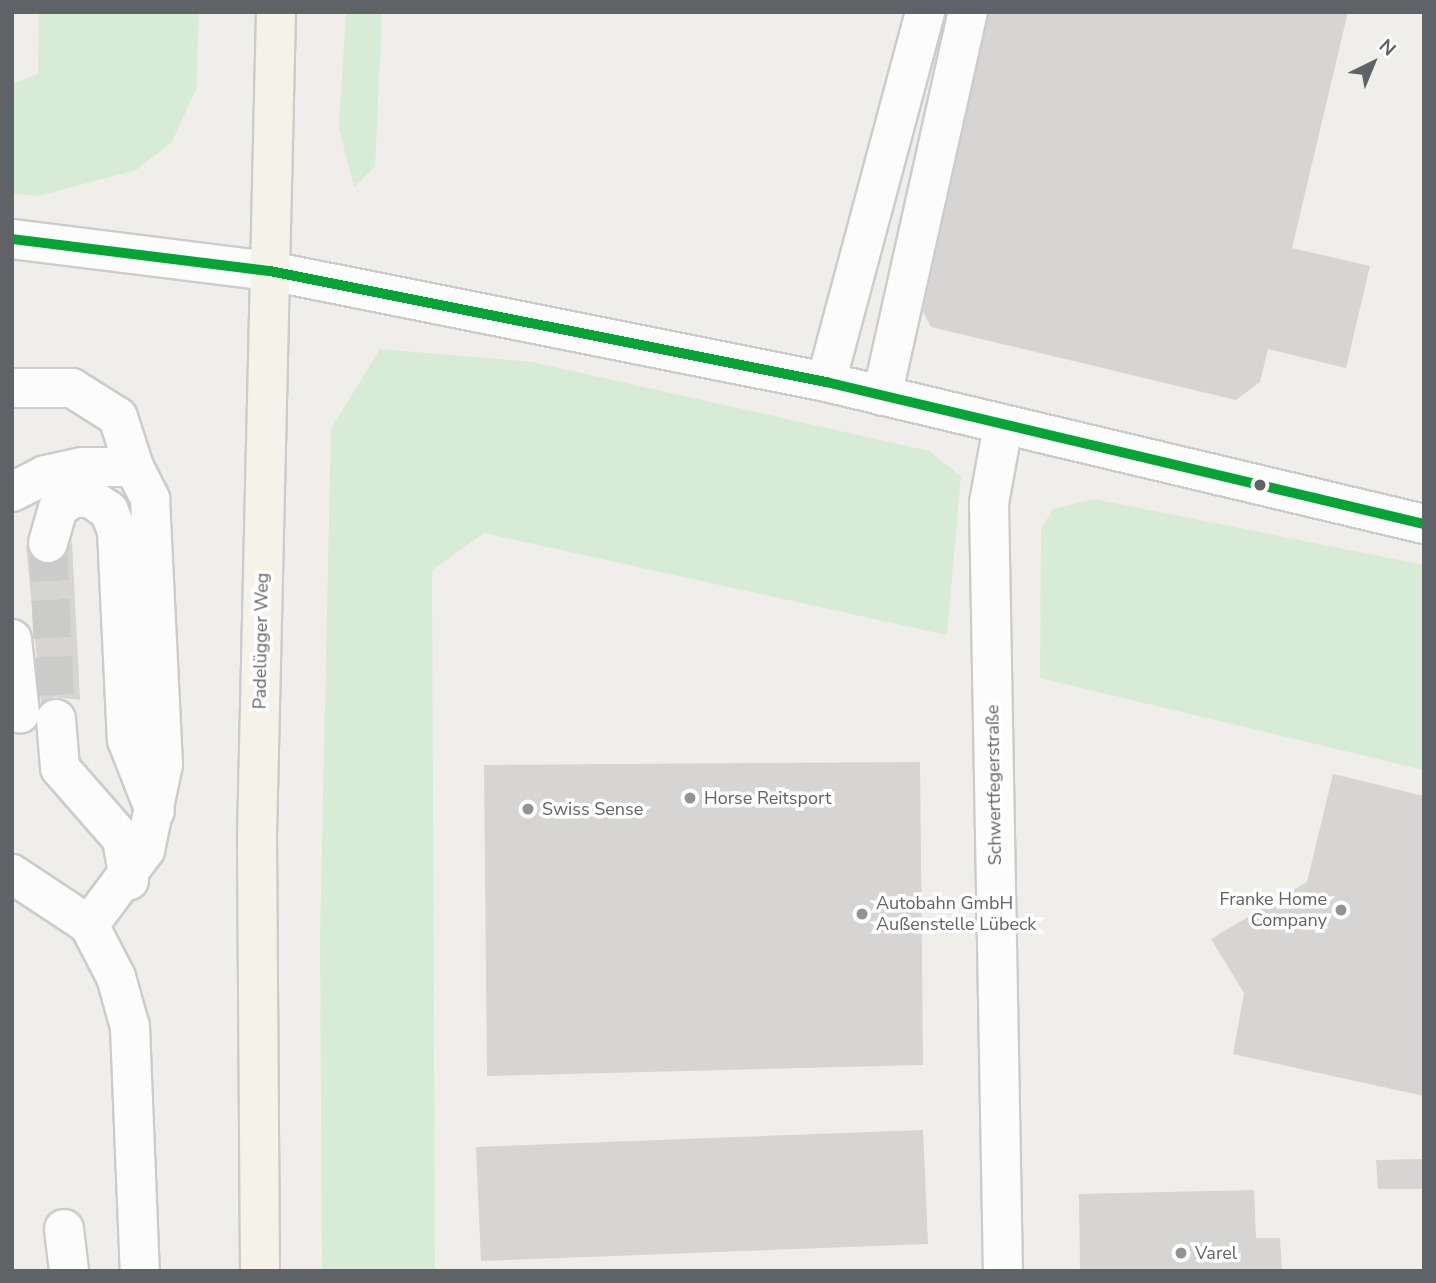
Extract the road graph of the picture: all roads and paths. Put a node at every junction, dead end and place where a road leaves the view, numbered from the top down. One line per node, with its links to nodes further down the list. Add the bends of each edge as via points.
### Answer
1 (276, 12): 5 (main road, Padelügger Weg)
2 (925, 12): 6 (street)
3 (968, 12): 8 (street)
4 (12, 239): 5 (street)
5 (270, 271): 6 (street); 22 (main road, Padelügger Weg, via 257,836)
6 (827, 382): 8 (street)
7 (12, 388): 10 (street, via 72,388 118,417)
8 (883, 396): 9 (street)
9 (1003, 426): 12 (street); 23 (street, Schwertfegerstraße, via 989,503)
10 (134, 467): 11 (street, via 82,467 45,475); 15 (street, via 150,499 163,764)
11 (12, 492)
12 (1424, 524)
13 (48, 543): 15 (street, via 58,508 73,498 90,498 109,511 117,531 127,740)
14 (12, 639): 17 (street, via 60,768 122,839)
15 (155, 811): 17 (street)
16 (12, 874): 18 (street)
17 (129, 880): 18 (street)
18 (89, 925): 21 (street, via 105,947 131,1027)
19 (64, 1229): 20 (street)
20 (69, 1271)
21 (140, 1271)
22 (260, 1271)
23 (1003, 1271)

